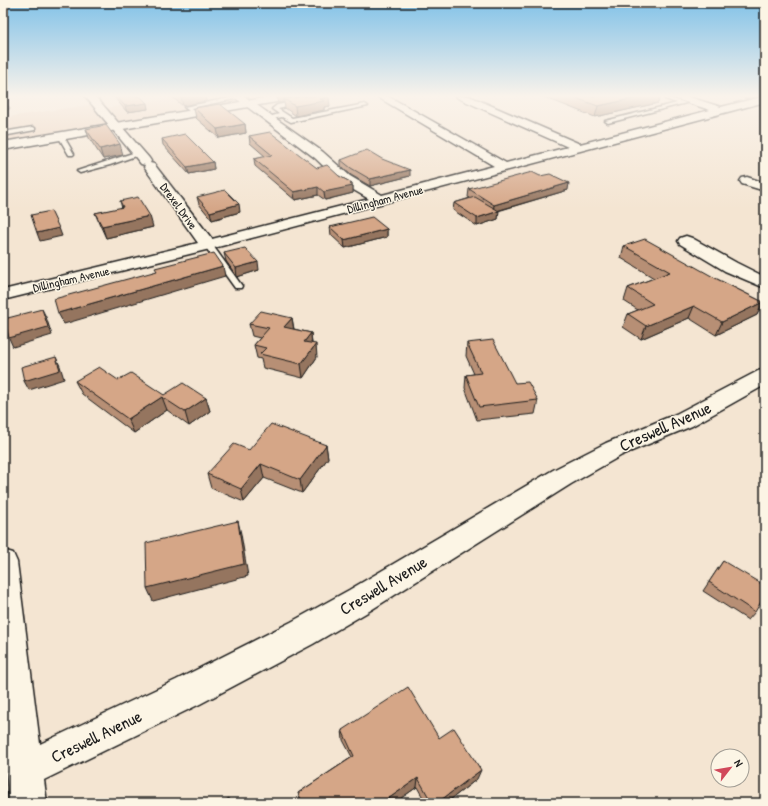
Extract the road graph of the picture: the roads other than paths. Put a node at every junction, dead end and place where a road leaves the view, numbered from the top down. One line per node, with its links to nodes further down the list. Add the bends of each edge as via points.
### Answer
1 (76, 134): 7 (street)
2 (121, 134): 11 (street, Drexel Drive)
3 (290, 134): 16 (street, via 319,155 346,180)
4 (446, 134): 12 (street)
5 (547, 134): 9 (street)
6 (635, 134): 9 (street, Dillingham Avenue)
7 (62, 136): 8 (street); 10 (lane)
8 (3, 146)
9 (580, 148): 12 (street, Dillingham Avenue)
10 (71, 154)
11 (145, 161): 13 (lane, via 108,164); 18 (street, Drexel Drive)
12 (504, 167): 16 (street, Dillingham Avenue)
13 (80, 171)
14 (747, 181): 15 (street)
15 (765, 188)
16 (381, 200): 18 (street, Dillingham Avenue)
17 (686, 241): 19 (street)
18 (208, 246): 20 (lane); 21 (street, Dillingham Avenue)
19 (765, 283)
20 (238, 286)
21 (3, 295)
22 (765, 376): 24 (street, Creswell Avenue, via 684,420 614,449 562,477 360,600 188,692)
23 (3, 562): 24 (street)
24 (27, 787)

